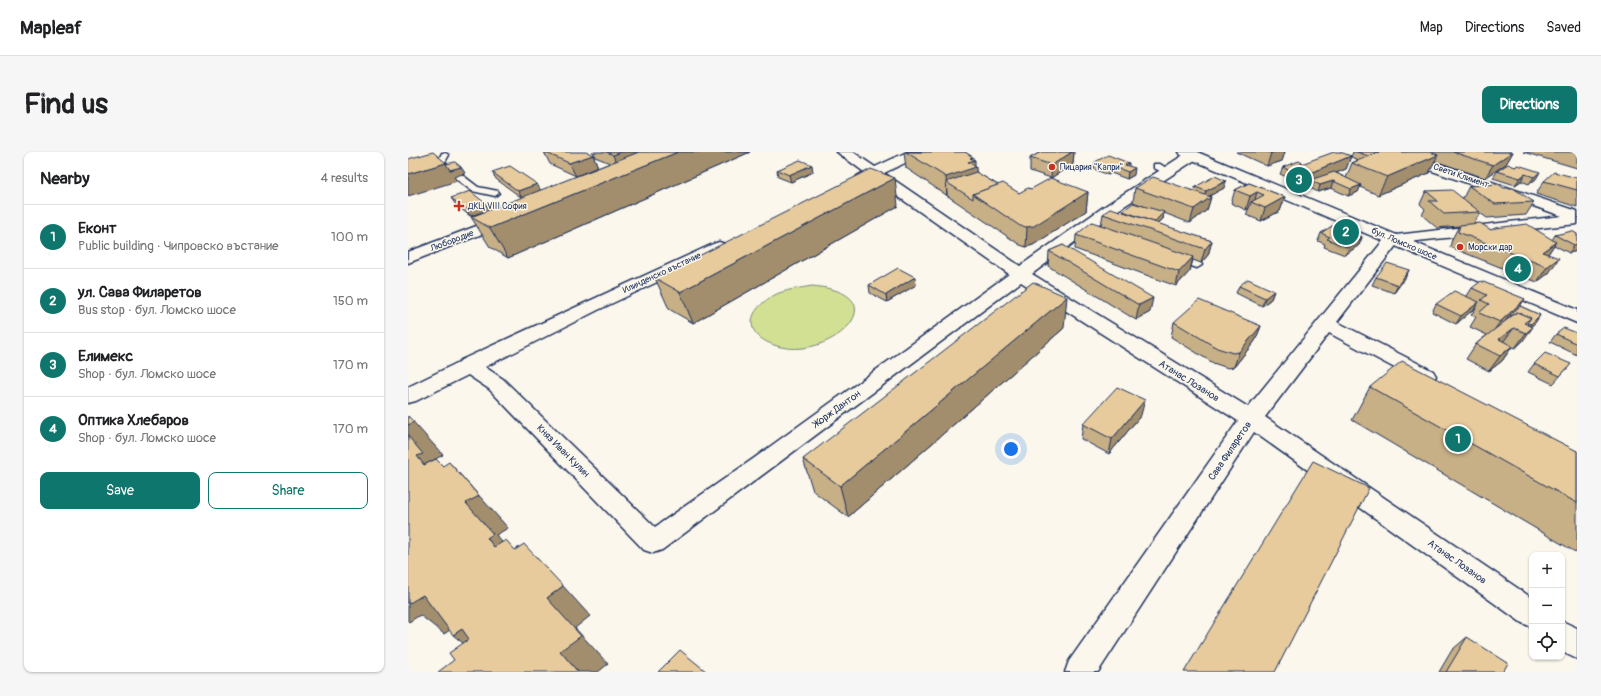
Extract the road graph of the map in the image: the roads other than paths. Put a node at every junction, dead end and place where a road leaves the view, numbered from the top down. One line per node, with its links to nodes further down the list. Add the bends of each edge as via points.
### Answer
1 (844, 152): 6 (street, Атанас Лозанов)
2 (917, 152): 6 (street)
3 (1391, 152): 10 (street, Свети Климент)
4 (1190, 153): 11 (street, Жорж Дантон, via 1162,168); 13 (street, бул. Ломско шосе)
5 (445, 155): 8 (lane, via 441,163 475,189)
6 (873, 174): 7 (street); 18 (street, Атанас Лозанов)
7 (846, 188)
8 (495, 192)
9 (519, 215): 16 (street, Любородие)
10 (1577, 218): 13 (street)
11 (1087, 226): 12 (lane); 18 (street, Жорж Дантон)
12 (1102, 231)
13 (1393, 239): 19 (street, бул. Ломско шосе); 20 (street, Сава Филаретов)
14 (732, 241): 21 (street, Илинденско въстание)
15 (1168, 254): 17 (lane)
16 (408, 258)
17 (1197, 265)
18 (1020, 274): 24 (street, Атанас Лозанов); 25 (street, Жорж Дантон)
19 (1577, 317)
20 (1326, 324): 22 (street); 24 (street, Сава Филаретов)
21 (468, 365): 23 (street, Илинденско въстание); 25 (street, Княз Иван Кулин, via 496,384)
22 (1443, 384)
23 (408, 396)
24 (1251, 419): 26 (street, Атанас Лозанов); 29 (street, Сава Филаретов)
25 (653, 542)
26 (1529, 612)
27 (1565, 637): 28 (street)
28 (1577, 645)
29 (1080, 672)

